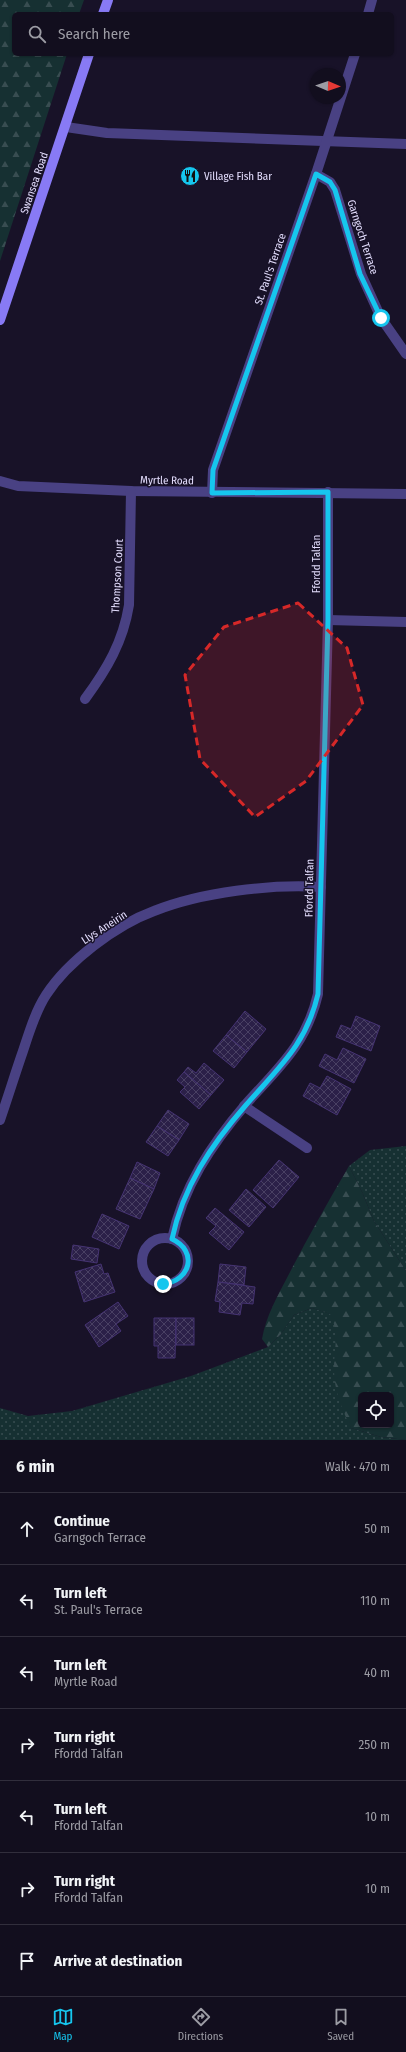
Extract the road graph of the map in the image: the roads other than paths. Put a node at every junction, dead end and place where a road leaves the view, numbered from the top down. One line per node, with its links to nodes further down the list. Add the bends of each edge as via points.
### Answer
1 (108, 0): 3 (main road)
2 (372, 0): 4 (street)
3 (104, 12)
4 (369, 12)
5 (88, 56): 7 (main road, Swansea Road)
6 (354, 56): 8 (street, St. Paul's Terrace)
7 (66, 127): 8 (street, via 107,133); 11 (main road, Swansea Road)
8 (326, 142): 9 (street); 10 (street, St. Paul's Terrace)
9 (406, 144)
10 (316, 174): 12 (street, Garngoch Terrace, via 330,182 335,190 360,274 381,318); 16 (street, St. Paul's Terrace, via 213,470)
11 (1, 314)
12 (406, 354)
13 (0, 481): 14 (street, Myrtle Road, via 18,486)
14 (131, 491): 16 (street, Myrtle Road); 20 (street, Thompson Court, via 129,605 126,623 107,668)
15 (328, 492): 16 (street, Myrtle Road); 17 (street, Myrtle Road); 18 (street, Ffordd Talfan)
16 (212, 493)
17 (406, 494)
18 (328, 620): 19 (street); 21 (street, Ffordd Talfan)
19 (406, 622)
20 (86, 699)
21 (321, 887): 22 (street, Ffordd Talfan, via 318,994 314,1011 307,1030 296,1048); 23 (street, Llys Aneirin, via 290,885 187,900 153,911 115,931 81,956 46,995 33,1023)
22 (244, 1106): 24 (street); 25 (street, Ffordd Talfan, via 199,1168 183,1198)
23 (0, 1120)
24 (307, 1148)
25 (172, 1239): 25 (street, via 185,1249 188,1266 179,1280 163,1284 155,1282 148,1277 142,1262 144,1253 155,1241 163,1238)

